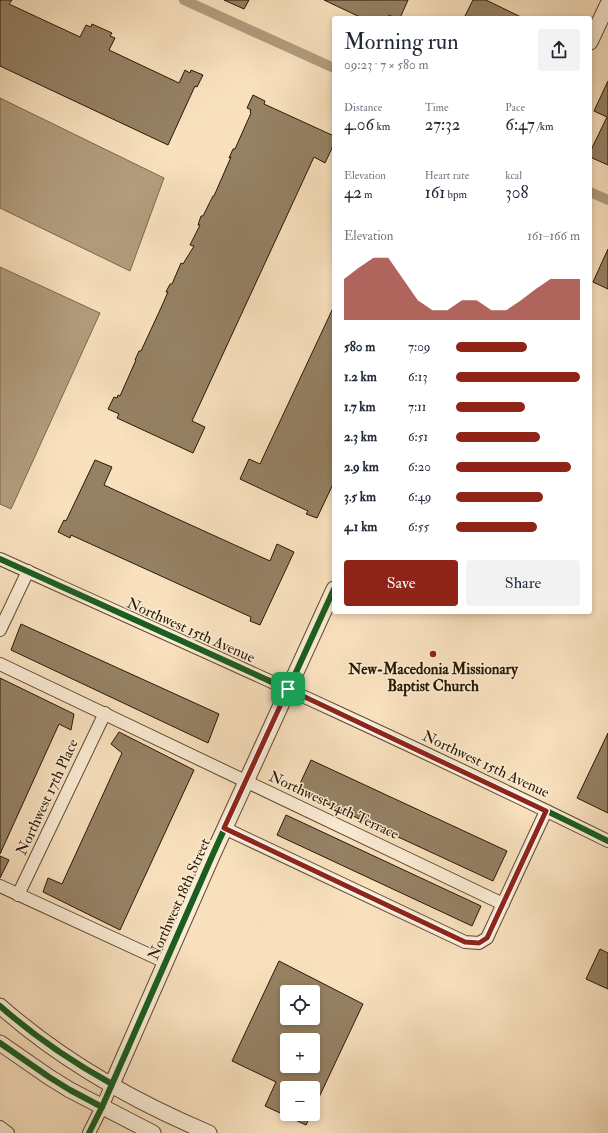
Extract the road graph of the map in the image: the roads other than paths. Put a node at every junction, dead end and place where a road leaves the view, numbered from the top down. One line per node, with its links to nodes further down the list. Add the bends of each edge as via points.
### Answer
1 (608, 4): 2 (street)
2 (592, 38)
3 (0, 559): 4 (street, Northwest 15th Avenue)
4 (28, 571): 6 (street); 8 (street, Northwest 15th Avenue)
5 (332, 593): 8 (street, Northwest 18th Street)
6 (0, 630)
7 (0, 664): 9 (street, Northwest 14th Terrace)
8 (288, 689): 10 (street, Northwest 18th Street); 11 (street, Northwest 15th Avenue)
9 (104, 713): 10 (street, Northwest 14th Terrace); 15 (street, Northwest 17th Place)
10 (246, 781): 12 (street, Northwest 18th Street); 16 (street, Northwest 14th Terrace)
11 (546, 811): 13 (street, Northwest 15th Avenue); 16 (street)
12 (224, 828): 16 (street, via 465,942 479,943 487,938); 17 (street, Northwest 18th Street)
13 (608, 841)
14 (0, 886): 15 (street)
15 (18, 895): 17 (street)
16 (503, 904)
17 (165, 962): 20 (street, Northwest 18th Street)
18 (0, 1006): 20 (street, via 80,1065)
19 (0, 1043): 21 (street, via 49,1078)
20 (112, 1084): 21 (street, Northwest 18th Street); 26 (street, via 138,1100)
21 (102, 1107): 24 (street, Northwest 18th Street); 25 (street)
22 (0, 1127): 23 (street)
23 (8, 1133)
24 (89, 1133)
25 (153, 1133)
26 (209, 1133)

